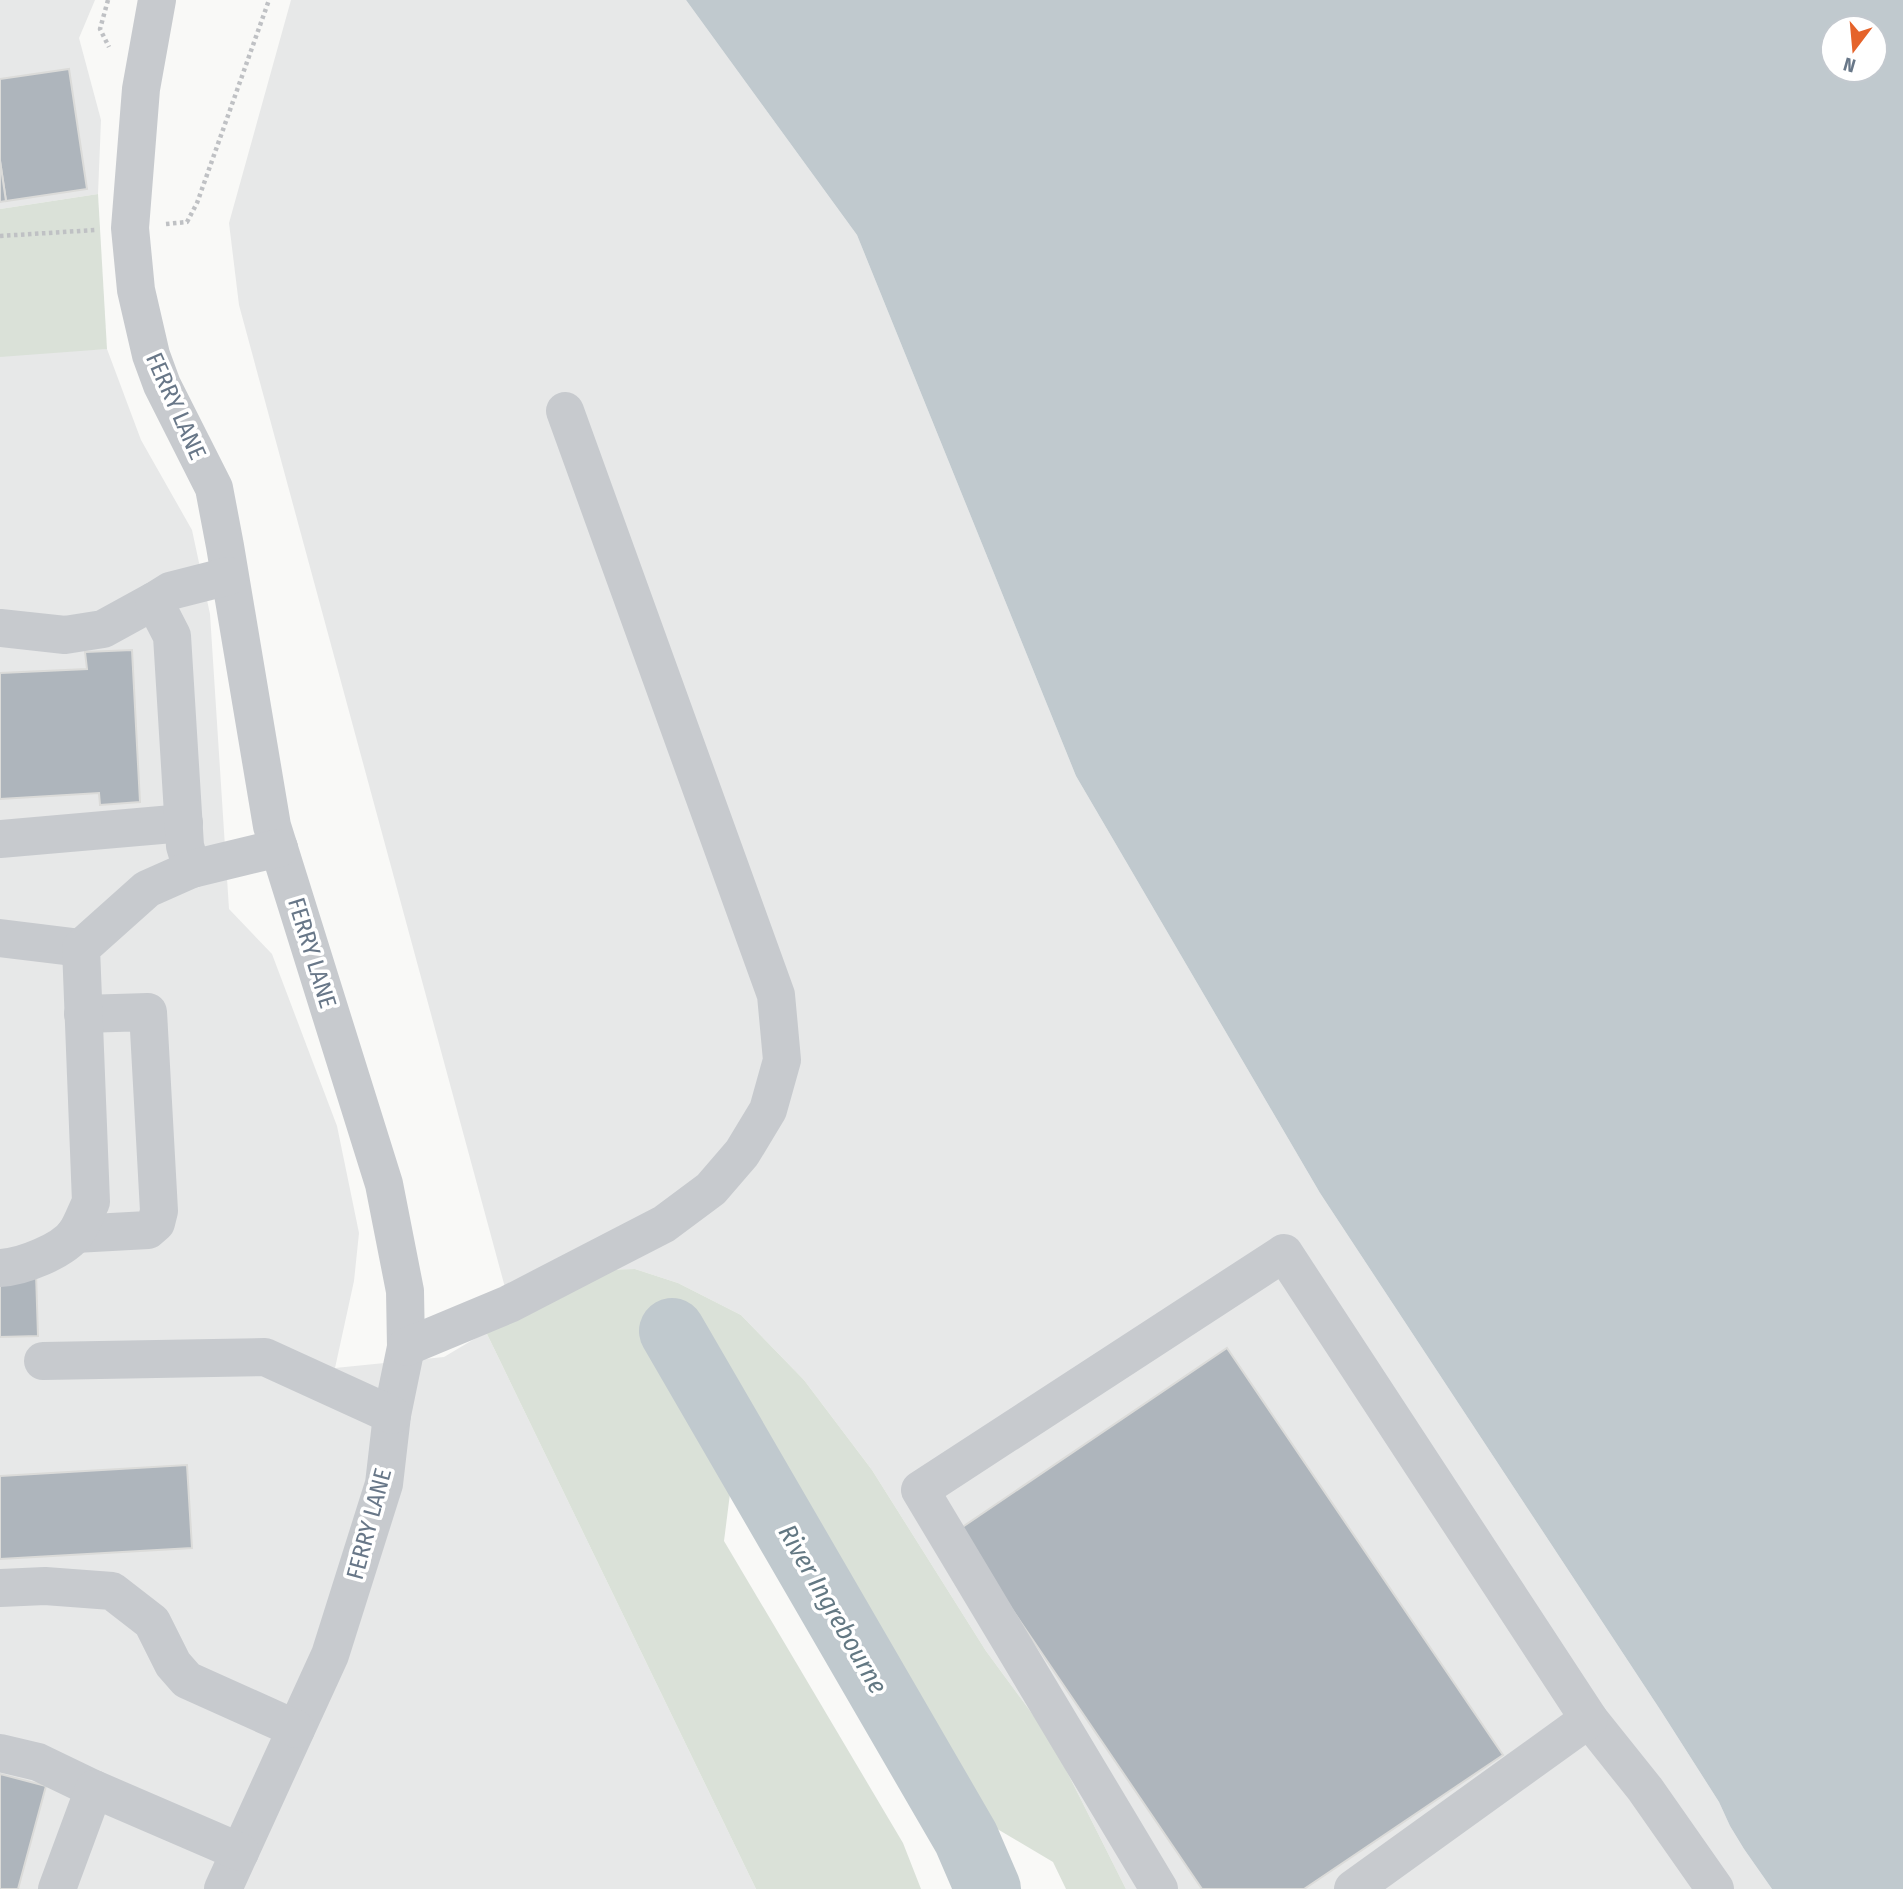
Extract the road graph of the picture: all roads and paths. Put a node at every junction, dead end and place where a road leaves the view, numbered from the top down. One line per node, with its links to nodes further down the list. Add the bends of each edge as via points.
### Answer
1 (108, 0): 4 (path)
2 (157, 0): 6 (street, FERRY LANE, via 141,89)
3 (269, 0): 5 (path)
4 (103, 16)
5 (187, 222)
6 (130, 228): 7 (path); 9 (street, FERRY LANE, via 136,290 151,355 214,488)
7 (0, 236)
8 (565, 411): 21 (street, via 776,995 782,1060 768,1110 742,1153 710,1189 664,1224 509,1304)
9 (229, 576): 10 (street, via 170,591); 14 (street, FERRY LANE)
10 (154, 601): 11 (street, via 103,629 65,635); 12 (street, via 172,636)
11 (0, 628)
12 (184, 823): 13 (street); 15 (street)
13 (0, 839)
14 (279, 848): 15 (street); 21 (street, FERRY LANE, via 384,1184 405,1291)
15 (192, 869): 17 (street, via 147,889)
16 (0, 938): 17 (street)
17 (81, 948): 18 (street)
18 (83, 1014): 19 (street, via 91,1202); 19 (street, via 148,1012 159,1211 148,1230)
19 (75, 1234): 20 (street, via 48,1254)
20 (0, 1268)
21 (406, 1347): 23 (street, FERRY LANE)
22 (43, 1361): 23 (street, via 265,1357)
23 (391, 1415): 26 (street, FERRY LANE, via 384,1484 330,1655)
24 (0, 1588): 26 (street, via 112,1591 152,1622 173,1664 187,1680)
25 (1589, 1719): 32 (street, via 1284,1253 920,1490); 33 (street); 34 (street)
26 (296, 1729): 29 (street, FERRY LANE)
27 (0, 1753): 28 (street, via 38,1762)
28 (94, 1789): 29 (street); 30 (street)
29 (240, 1852): 31 (street, FERRY LANE)
30 (57, 1889)
31 (223, 1889)
32 (1159, 1889)
33 (1353, 1889)
34 (1715, 1889)

